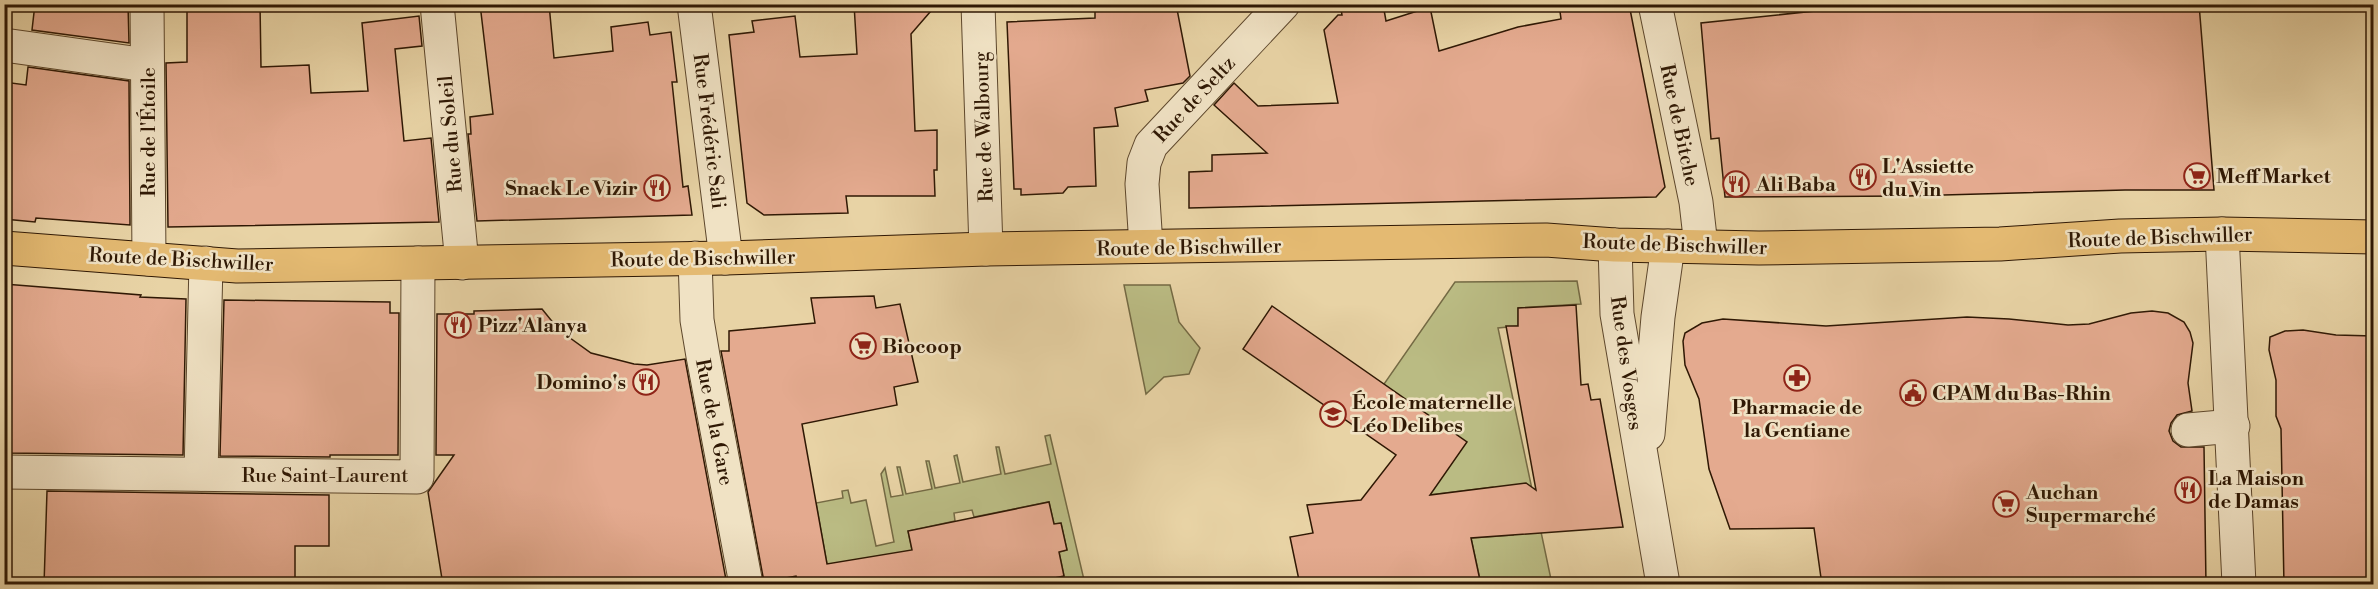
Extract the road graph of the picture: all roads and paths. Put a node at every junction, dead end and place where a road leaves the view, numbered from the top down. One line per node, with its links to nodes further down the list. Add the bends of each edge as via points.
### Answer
1 (147, 4): 8 (street, Rue de l'Étoile)
2 (438, 4): 21 (street, Rue du Soleil)
3 (694, 4): 17 (street, Rue Frédéric Sali)
4 (978, 4): 16 (street, Rue de Walbourg)
5 (1283, 4): 12 (street, Rue de Seltz, via 1151,145 1142,184)
6 (1655, 4): 14 (street, Rue de Bitche, via 1696,201)
7 (4, 45): 8 (street)
8 (147, 65): 18 (street, Rue de l'Étoile)
9 (2222, 234): 10 (main road, Route de Bischwiller); 14 (main road, Route de Bischwiller, via 2000,244); 22 (street)
10 (2373, 237)
11 (1615, 245): 12 (main road, Route de Bischwiller, via 1546,240); 13 (main road, Route de Bischwiller); 26 (street, Rue des Vosges, via 1617,315)
12 (1146, 246): 16 (main road, Route de Bischwiller)
13 (1668, 246): 14 (main road, Route de Bischwiller); 26 (street, Rue des Vosges)
14 (1701, 246)
15 (4, 248): 18 (main road, Route de Bischwiller)
16 (986, 249): 17 (main road, Route de Bischwiller)
17 (711, 258): 21 (main road, Route de Bischwiller); 27 (street, Rue de la Gare, via 699,332)
18 (149, 259): 19 (main road, Route de Bischwiller)
19 (206, 263): 20 (main road, Route de Bischwiller); 25 (street)
20 (418, 263): 21 (main road, Route de Bischwiller); 25 (street, Rue Saint-Laurent, via 417,477)
21 (462, 263)
22 (2233, 426): 23 (street); 29 (street)
23 (2188, 430)
24 (4, 472): 25 (street, Rue Saint-Laurent)
25 (201, 474)
26 (1644, 481): 28 (street, Rue des Vosges)
27 (746, 585)
28 (1663, 585)
29 (2239, 585)

